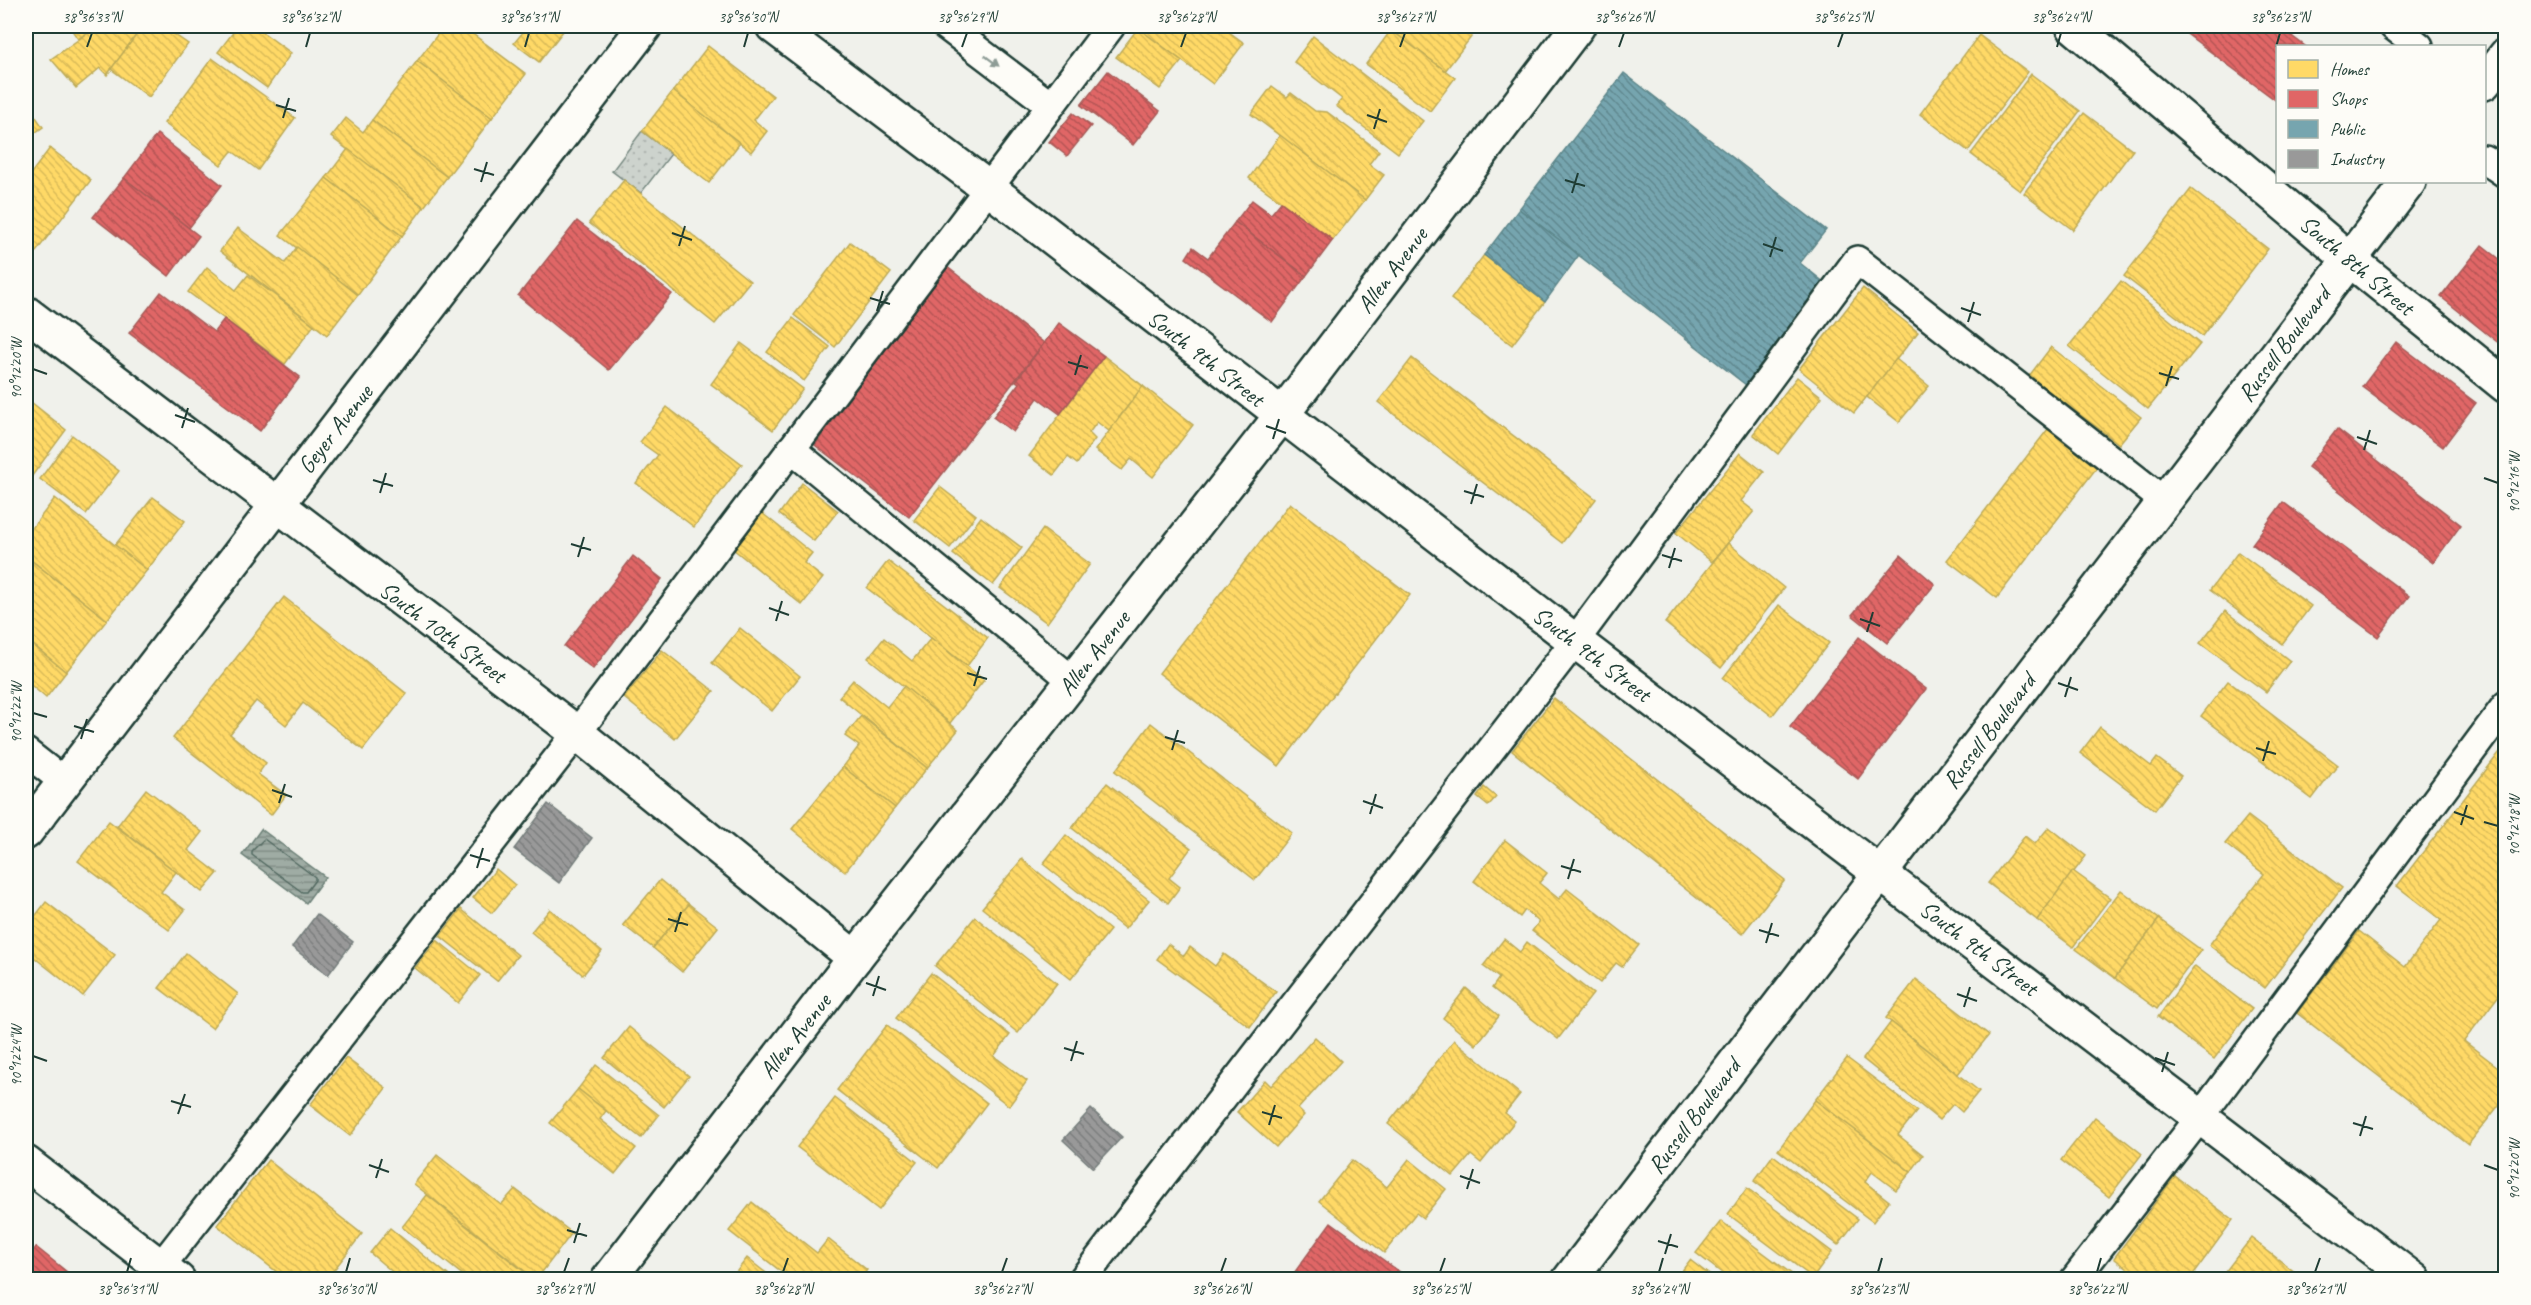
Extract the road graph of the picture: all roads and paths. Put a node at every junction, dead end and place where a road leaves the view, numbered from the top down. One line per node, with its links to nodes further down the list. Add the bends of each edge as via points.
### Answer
1 (645, 26): 20 (street, Geyer Avenue)
2 (773, 26): 13 (street, South 9th Street)
3 (946, 26): 9 (lane, one-way to 9)
4 (1111, 26): 9 (lane)
5 (1578, 26): 17 (street, Allen Avenue)
6 (2073, 26): 14 (street, South 8th Street)
7 (2505, 55): 8 (street)
8 (2486, 80)
9 (1050, 105): 13 (lane)
10 (2486, 160): 11 (lane)
11 (2505, 174)
12 (2408, 183): 14 (street, Russell Boulevard)
13 (987, 187): 17 (street, South 9th Street); 18 (lane)
14 (2349, 259): 16 (street, South 8th Street); 19 (street, Russell Boulevard)
15 (26, 313): 20 (street, South 10th Street)
16 (2505, 386)
17 (1281, 416): 21 (street, South 9th Street); 22 (street, Allen Avenue)
18 (791, 448): 22 (lane); 24 (lane)
19 (2164, 501): 21 (lane, via 1857,260); 28 (street, Russell Boulevard)
20 (276, 506): 24 (street, South 10th Street); 26 (street, Geyer Avenue)
21 (1575, 641): 28 (street, South 9th Street); 34 (lane)
22 (1072, 680): 29 (street, Allen Avenue)
23 (2505, 705): 30 (lane)
24 (577, 733): 29 (street, South 10th Street); 32 (lane)
25 (26, 752): 26 (lane)
26 (64, 782): 27 (street, Geyer Avenue)
27 (26, 832)
28 (1880, 873): 30 (street, South 9th Street); 35 (street, Russell Boulevard)
29 (855, 958): 33 (street, Allen Avenue)
30 (2201, 1116): 36 (lane); 37 (street, South 9th Street)
31 (26, 1163): 32 (street)
32 (163, 1275)
33 (608, 1280)
34 (1082, 1280)
35 (1569, 1280)
36 (2074, 1280)
37 (2414, 1280)

